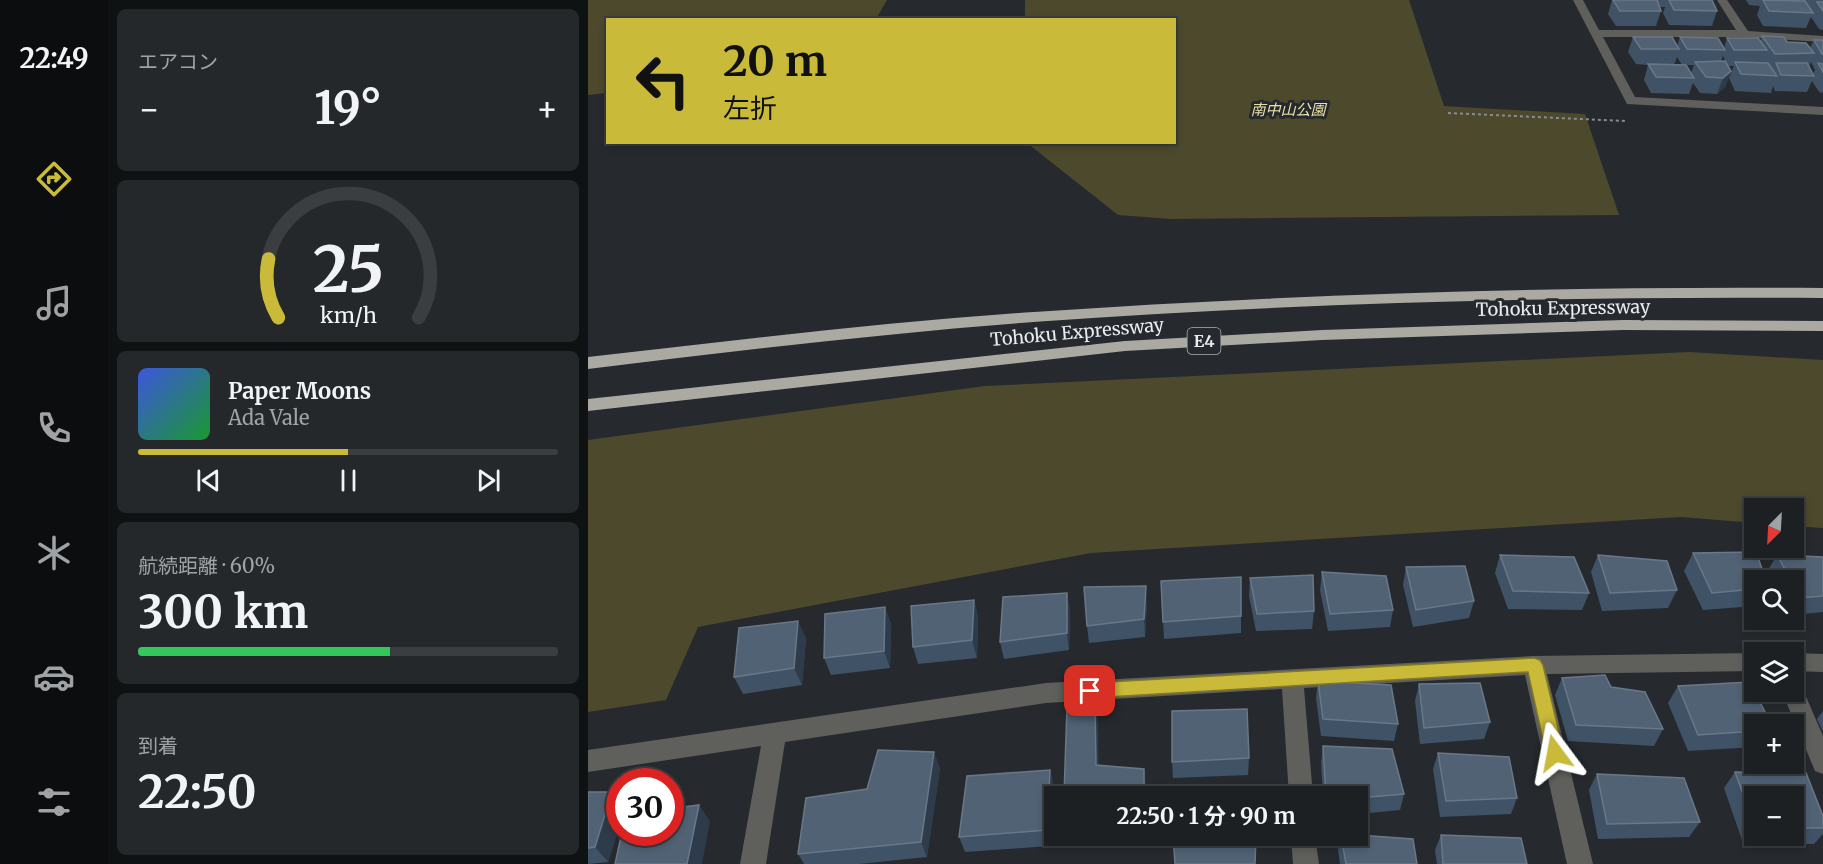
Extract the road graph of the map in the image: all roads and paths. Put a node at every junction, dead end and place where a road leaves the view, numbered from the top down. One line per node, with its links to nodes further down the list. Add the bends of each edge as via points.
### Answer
1 (1578, 0): 3 (street)
2 (1722, 0): 4 (street)
3 (1595, 33): 4 (street); 6 (street)
4 (1744, 34): 5 (street)
5 (1823, 39)
6 (1630, 101): 7 (street); 8 (path, via 1632,122)
7 (1823, 111)
8 (1448, 112)
9 (1823, 293): 11 (highway, Tohoku Expressway / E4, via 1509,294 1095,313)
10 (1823, 326): 12 (highway, Tohoku Expressway / E4, via 1576,326 1322,334 1125,346)
11 (588, 363)
12 (588, 405)
13 (1744, 662): 16 (street)
14 (1804, 662): 15 (street)
15 (1823, 663)
16 (1534, 665): 17 (street); 26 (street)
17 (1292, 678): 19 (street, via 1046,693); 22 (street)
18 (1797, 702): 21 (street)
19 (775, 733): 20 (street); 24 (street)
20 (588, 761)
21 (1823, 764)
22 (1299, 786)
23 (1305, 846): 25 (street)
24 (753, 864)
25 (1306, 864)
26 (1580, 864)

